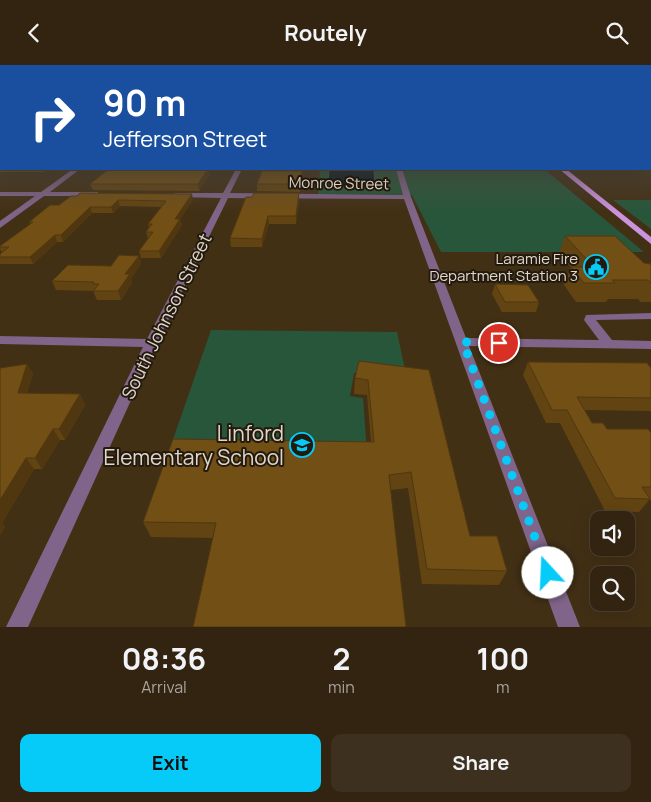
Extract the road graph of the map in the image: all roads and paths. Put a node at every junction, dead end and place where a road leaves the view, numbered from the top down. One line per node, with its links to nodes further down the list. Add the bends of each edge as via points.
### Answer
1 (76, 170): 8 (street)
2 (239, 170): 11 (street, South Johnson Street)
3 (399, 170): 12 (street)
4 (556, 170): 6 (main road)
5 (563, 170): 6 (main road)
6 (590, 191): 14 (main road)
7 (0, 194): 8 (street)
8 (42, 194): 9 (street); 13 (street)
9 (102, 195)
10 (169, 195): 11 (street, Monroe Street)
11 (227, 195): 12 (street, Monroe Street); 18 (street, South Johnson Street)
12 (407, 197): 17 (street)
13 (0, 225)
14 (651, 241)
15 (651, 316): 19 (street, via 590,317)
16 (0, 341): 18 (street)
17 (463, 342): 19 (street); 22 (street)
18 (151, 343): 21 (street, South Johnson Street)
19 (608, 344): 20 (street)
20 (651, 345)
21 (17, 627)
22 (568, 627)

